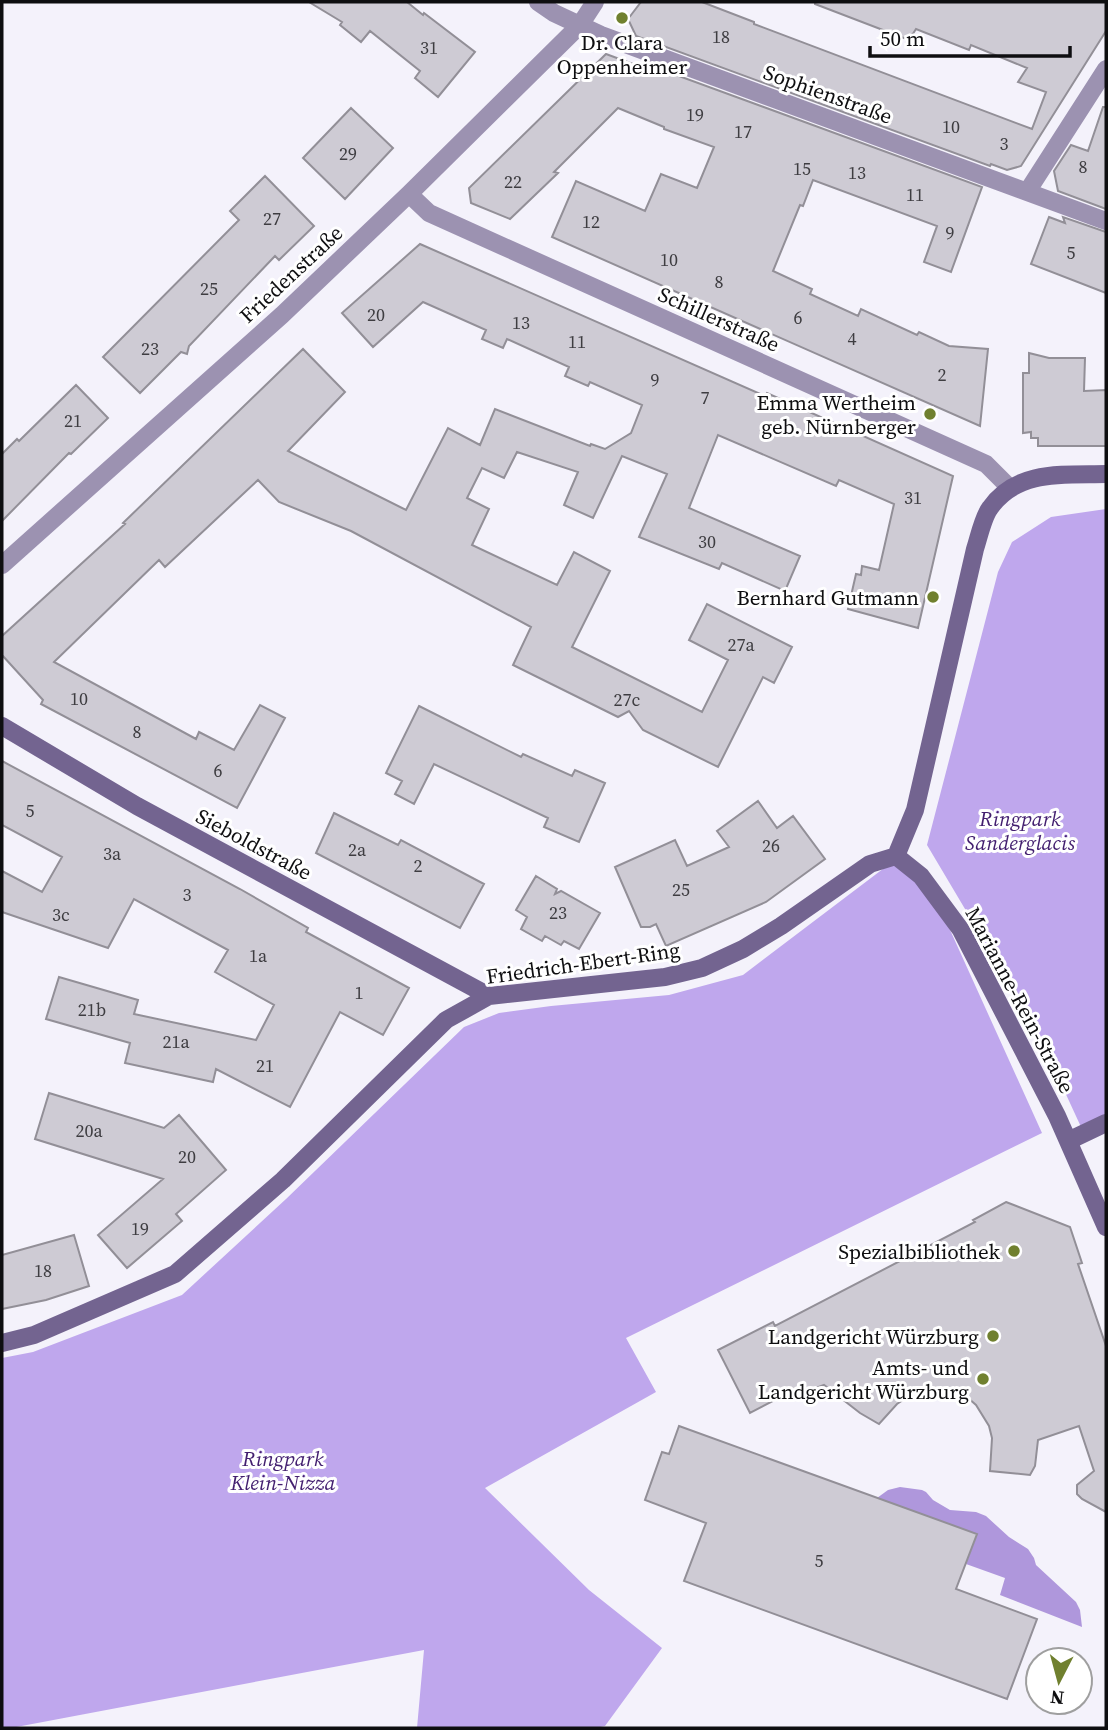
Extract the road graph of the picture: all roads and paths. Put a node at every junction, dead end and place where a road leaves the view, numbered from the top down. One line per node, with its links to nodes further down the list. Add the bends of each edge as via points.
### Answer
1 (538, 2): 3 (street, Sophienstraße)
2 (596, 2): 3 (street, Friedenstraße)
3 (580, 26): 5 (street, Sophienstraße); 6 (street, Friedenstraße)
4 (1106, 69): 5 (street)
5 (1027, 192): 7 (street, Sophienstraße)
6 (409, 194): 9 (street, Schillerstraße, via 429,213 986,464); 10 (street, Friedenstraße, via 282,315)
7 (1106, 221)
8 (1106, 474): 9 (main road, via 1040,476)
9 (1009, 488): 12 (main road, via 988,509 975,549 915,810)
10 (2, 565)
11 (2, 726): 13 (main road, Sieboldstraße, via 137,806)
12 (896, 856): 13 (main road, Friedrich-Ebert-Ring, via 870,864 781,926 702,968 665,977); 15 (main road, Marianne-Rein-Straße, via 921,876 961,930)
13 (489, 996): 17 (main road, Friedrich-Ebert-Ring, via 446,1020 283,1180 175,1274 34,1335)
14 (1106, 1123): 15 (main road)
15 (1068, 1141): 16 (main road, Marianne-Rein-Straße)
16 (1106, 1227)
17 (2, 1343)

